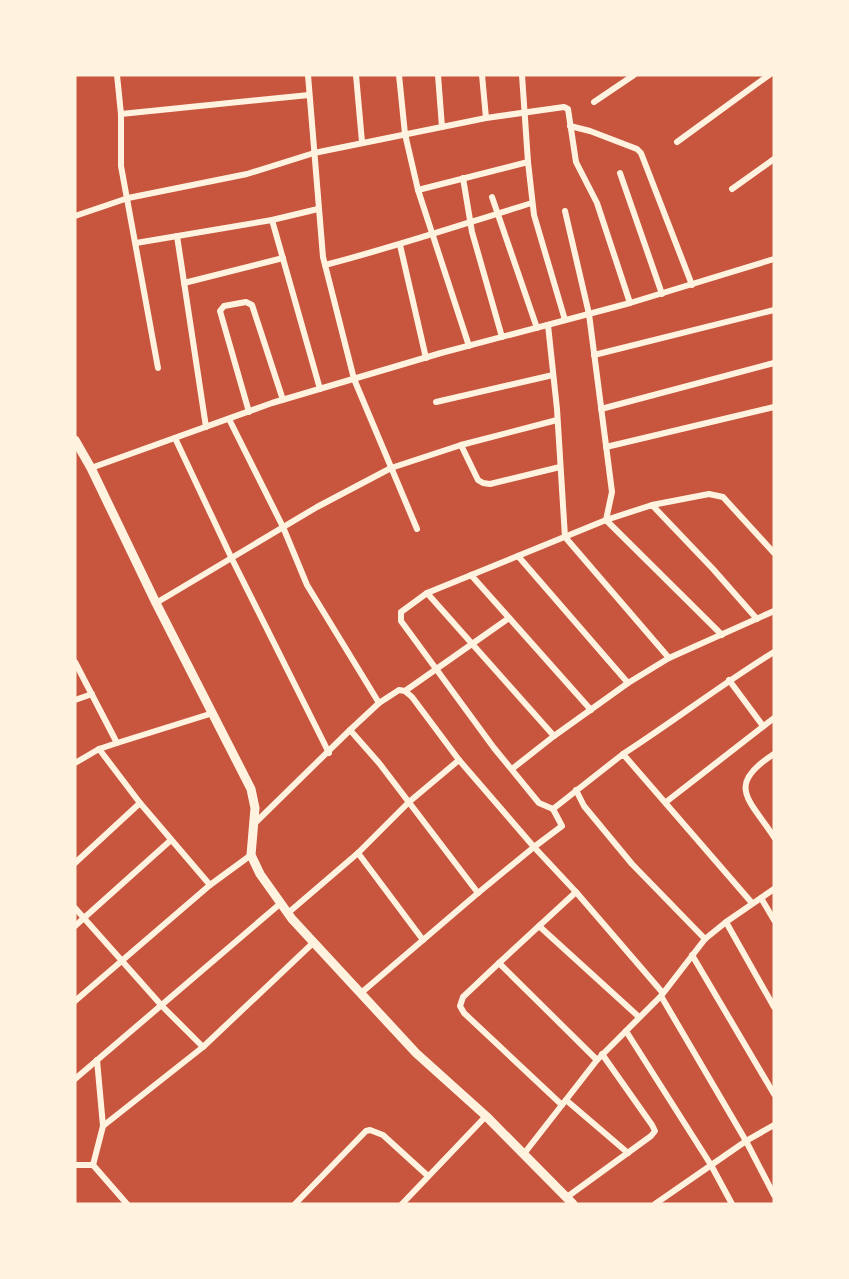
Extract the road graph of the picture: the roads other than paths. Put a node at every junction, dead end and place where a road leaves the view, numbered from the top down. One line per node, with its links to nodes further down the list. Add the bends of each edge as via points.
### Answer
1 (117, 75): 13 (street)
2 (308, 75): 10 (street)
3 (356, 75): 18 (street)
4 (399, 75): 17 (street)
5 (438, 75): 16 (street)
6 (482, 75): 14 (street)
7 (522, 75): 12 (street)
8 (634, 75): 11 (street)
9 (769, 75): 19 (street)
10 (309, 95): 13 (street); 20 (street)
11 (594, 102)
12 (524, 112): 14 (street); 15 (street, via 567,108); 22 (street)
13 (121, 114): 28 (street, via 121,166)
14 (486, 118): 16 (street)
15 (570, 126): 44 (street, via 590,130 641,153); 46 (street, via 576,162 595,197)
16 (442, 127): 17 (street)
17 (405, 134): 18 (street); 26 (street)
18 (362, 142): 20 (street)
19 (677, 142)
20 (314, 153): 28 (street, via 247,174); 30 (street)
21 (774, 159): 25 (street)
22 (528, 162): 24 (street); 29 (street)
23 (620, 173): 45 (street)
24 (463, 178): 26 (street); 35 (street)
25 (732, 189)
26 (418, 190): 36 (street)
27 (492, 197): 32 (street)
28 (128, 198): 33 (street); 38 (street)
29 (532, 203): 32 (street); 49 (street)
30 (318, 209): 34 (street); 42 (street)
31 (565, 211): 48 (street)
32 (497, 214): 35 (street); 51 (street)
33 (75, 216)
34 (272, 220): 37 (street); 40 (street)
35 (470, 221): 36 (street); 52 (street)
36 (432, 233): 39 (street); 53 (street)
37 (177, 236): 38 (street); 43 (street)
38 (136, 243): 57 (street)
39 (400, 245): 42 (street); 55 (street)
40 (283, 258): 43 (street); 60 (street)
41 (774, 259): 44 (street)
42 (325, 265): 59 (street)
43 (184, 283): 68 (street)
44 (692, 285): 45 (street)
45 (662, 294): 46 (street)
46 (630, 303): 48 (street)
47 (774, 310): 54 (street)
48 (589, 314): 49 (street); 54 (street)
49 (565, 320): 50 (street)
50 (548, 325): 51 (street); 58 (street)
51 (537, 328): 52 (street)
52 (502, 337): 53 (street)
53 (469, 346): 55 (street)
54 (594, 355): 64 (street)
55 (426, 358): 59 (street)
56 (774, 363): 64 (street)
57 (158, 368)
58 (553, 375): 62 (street); 67 (street)
59 (354, 379): 60 (street); 75 (street)
60 (320, 389): 61 (street)
61 (283, 400): 65 (street); 65 (street, via 252,305 246,302 224,306 220,311)
62 (436, 402)
63 (774, 407): 72 (street)
64 (602, 409): 72 (street)
65 (249, 411): 66 (street)
66 (228, 419): 68 (street); 78 (street)
67 (557, 420): 71 (street); 73 (street)
68 (206, 427): 69 (street)
69 (175, 438): 74 (street); 83 (street)
70 (75, 440): 74 (street)
71 (460, 445): 73 (street, via 483,483); 75 (street)
72 (606, 447): 77 (street, via 612,492)
73 (560, 467): 80 (street)
74 (91, 468): 86 (street)
75 (391, 468): 78 (street); 79 (street)
76 (652, 505): 77 (street); 81 (street, via 709,494 723,497); 89 (street)
77 (606, 520): 80 (street); 90 (street)
78 (283, 527): 83 (street); 101 (street, via 307,585)
79 (417, 529)
80 (565, 537): 82 (street); 93 (street)
81 (774, 553)
82 (518, 556): 84 (street); 97 (street)
83 (231, 557): 86 (street); 110 (street)
84 (471, 575): 85 (street); 88 (street)
85 (427, 593): 91 (street); 95 (street, via 400,615)
86 (156, 603): 103 (street)
87 (774, 611): 89 (street)
88 (509, 618): 91 (street); 102 (street)
89 (757, 619): 90 (street)
90 (722, 635): 93 (street)
91 (472, 643): 95 (street); 107 (street)
92 (774, 652): 96 (street)
93 (669, 658): 97 (street)
94 (75, 663): 99 (street)
95 (437, 670): 98 (street); 115 (street)
96 (729, 680): 105 (street); 111 (street)
97 (628, 683): 102 (street)
98 (405, 691): 101 (street, via 390,694); 113 (street)
99 (92, 694): 100 (street); 108 (street)
100 (75, 700)
101 (379, 703): 106 (street)
102 (591, 710): 107 (street)
103 (213, 713): 108 (street); 121 (street, via 251,789)
104 (774, 718): 105 (street)
105 (763, 726): 118 (street)
106 (350, 730): 110 (street); 117 (street)
107 (554, 736): 115 (street)
108 (117, 743): 109 (street)
109 (99, 749): 114 (street); 119 (street)
110 (329, 753): 121 (street)
111 (623, 754): 116 (street); 118 (street)
112 (774, 754): 122 (street, via 753,770 744,786)
113 (459, 760): 117 (street); 124 (street)
114 (75, 764)
115 (512, 769): 120 (street, via 539,802)
116 (576, 790): 120 (street); 142 (street, via 584,806 632,864)
117 (409, 802): 125 (street); 131 (street)
118 (666, 802): 134 (street)
119 (140, 803): 123 (street); 127 (street)
120 (553, 809): 124 (street, via 562,826)
121 (253, 825): 126 (street)
122 (774, 837)
123 (171, 840): 128 (street); 137 (street)
124 (534, 847): 130 (street); 131 (street)
125 (358, 853): 136 (street); 143 (street)
126 (251, 855): 128 (street); 133 (street)
127 (75, 863)
128 (210, 885): 146 (street)
129 (774, 889): 132 (street)
130 (576, 892): 141 (street); 149 (street)
131 (478, 893): 143 (street)
132 (761, 898): 134 (street); 138 (street)
133 (281, 903): 136 (street); 151 (street)
134 (752, 903): 139 (street)
135 (75, 908): 137 (street)
136 (288, 913): 144 (street)
137 (84, 919): 140 (street); 146 (street)
138 (774, 920)
139 (726, 922): 142 (street); 152 (street)
140 (75, 926)
141 (539, 926): 147 (street); 153 (street)
142 (705, 939): 145 (street)
143 (423, 940): 148 (street)
144 (314, 942): 148 (street); 155 (street)
145 (692, 955): 149 (street); 159 (street)
146 (122, 961): 150 (street); 151 (street)
147 (499, 963): 156 (street); 160 (street, via 462,997 460,1006)
148 (361, 993): 161 (street, via 416,1053)
149 (662, 994): 153 (street); 164 (street)
150 (75, 1001)
151 (162, 1006): 155 (street); 157 (street)
152 (774, 1007)
153 (639, 1017): 154 (street)
154 (626, 1030): 156 (street); 169 (street)
155 (203, 1047): 163 (street)
156 (600, 1057): 160 (street); 165 (street, via 655,1131)
157 (98, 1060): 158 (street); 163 (street)
158 (75, 1079)
159 (774, 1095)
160 (564, 1102): 165 (street); 166 (street)
161 (486, 1116): 166 (street); 170 (street)
162 (774, 1125): 164 (street)
163 (103, 1126): 168 (street)
164 (746, 1141): 169 (street); 171 (street)
165 (628, 1153): 172 (street)
166 (523, 1155): 172 (street)
167 (75, 1165): 168 (street)
168 (93, 1165): 173 (street)
169 (711, 1165): 176 (street); 177 (street)
170 (428, 1176): 174 (street, via 383,1135 370,1130); 175 (street)
171 (774, 1195)
172 (570, 1200)
173 (127, 1204)
174 (296, 1204)
175 (402, 1204)
176 (655, 1204)
177 (732, 1204)

